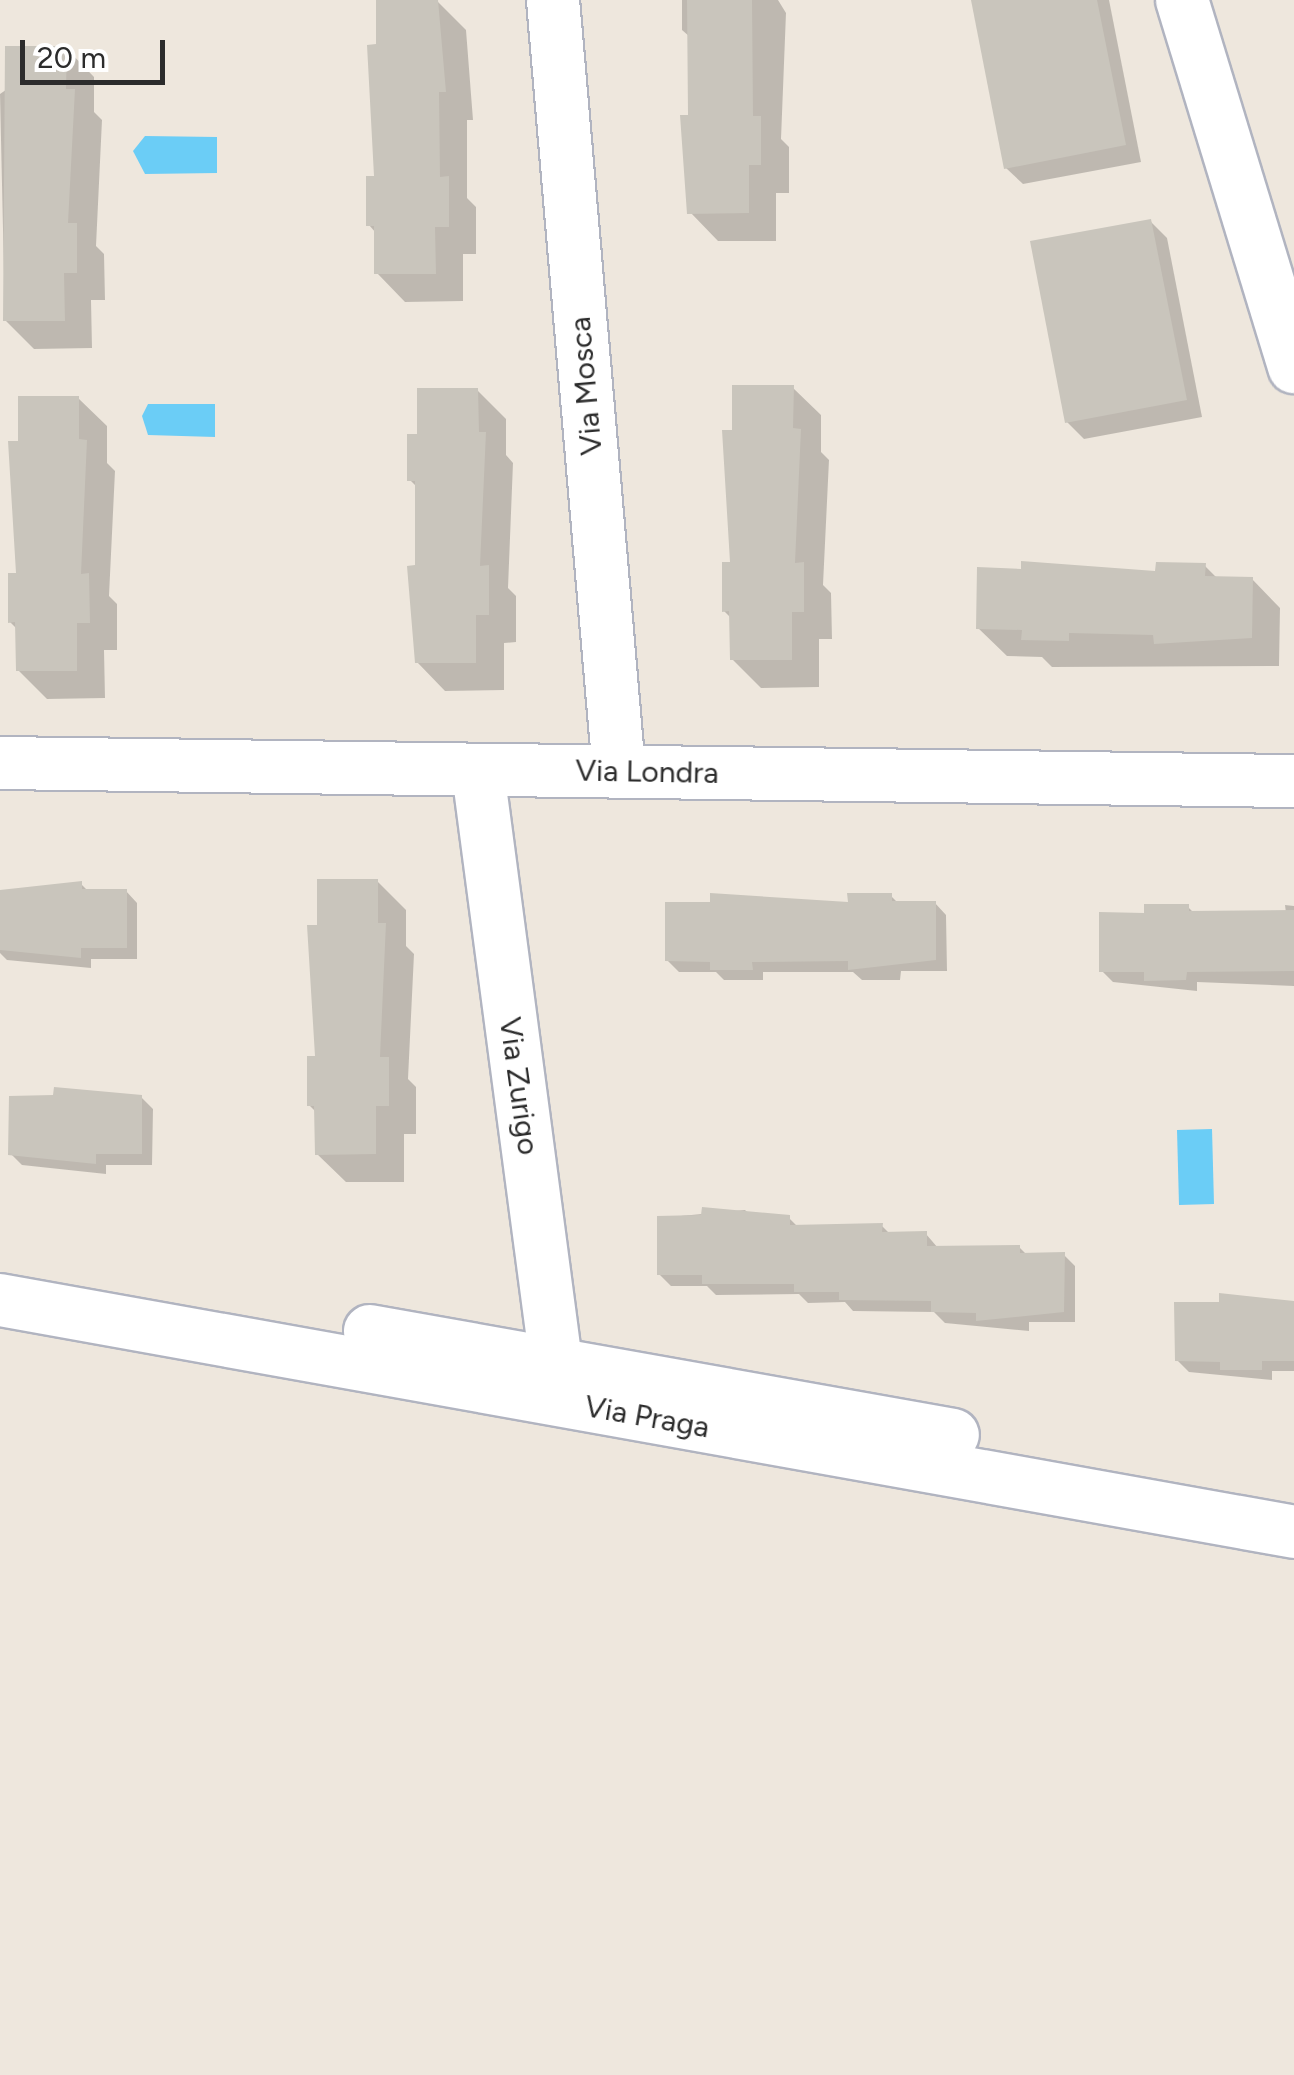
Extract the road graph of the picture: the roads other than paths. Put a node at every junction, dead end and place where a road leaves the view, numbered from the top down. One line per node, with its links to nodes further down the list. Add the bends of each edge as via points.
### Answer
1 (553, 0): 5 (street, Via Mosca)
2 (1182, 0): 3 (street)
3 (1294, 366)
4 (0, 763): 6 (street, Via Londra)
5 (619, 771): 6 (street, Via Londra); 7 (street, Via Londra)
6 (478, 772): 10 (street, Via Zurigo)
7 (1294, 781)
8 (0, 1268): 10 (street, Via Praga)
9 (0, 1300): 10 (street, Via Praga)
10 (555, 1382): 11 (street, Via Praga); 12 (street, Via Praga)
11 (1294, 1497)
12 (1294, 1532)

